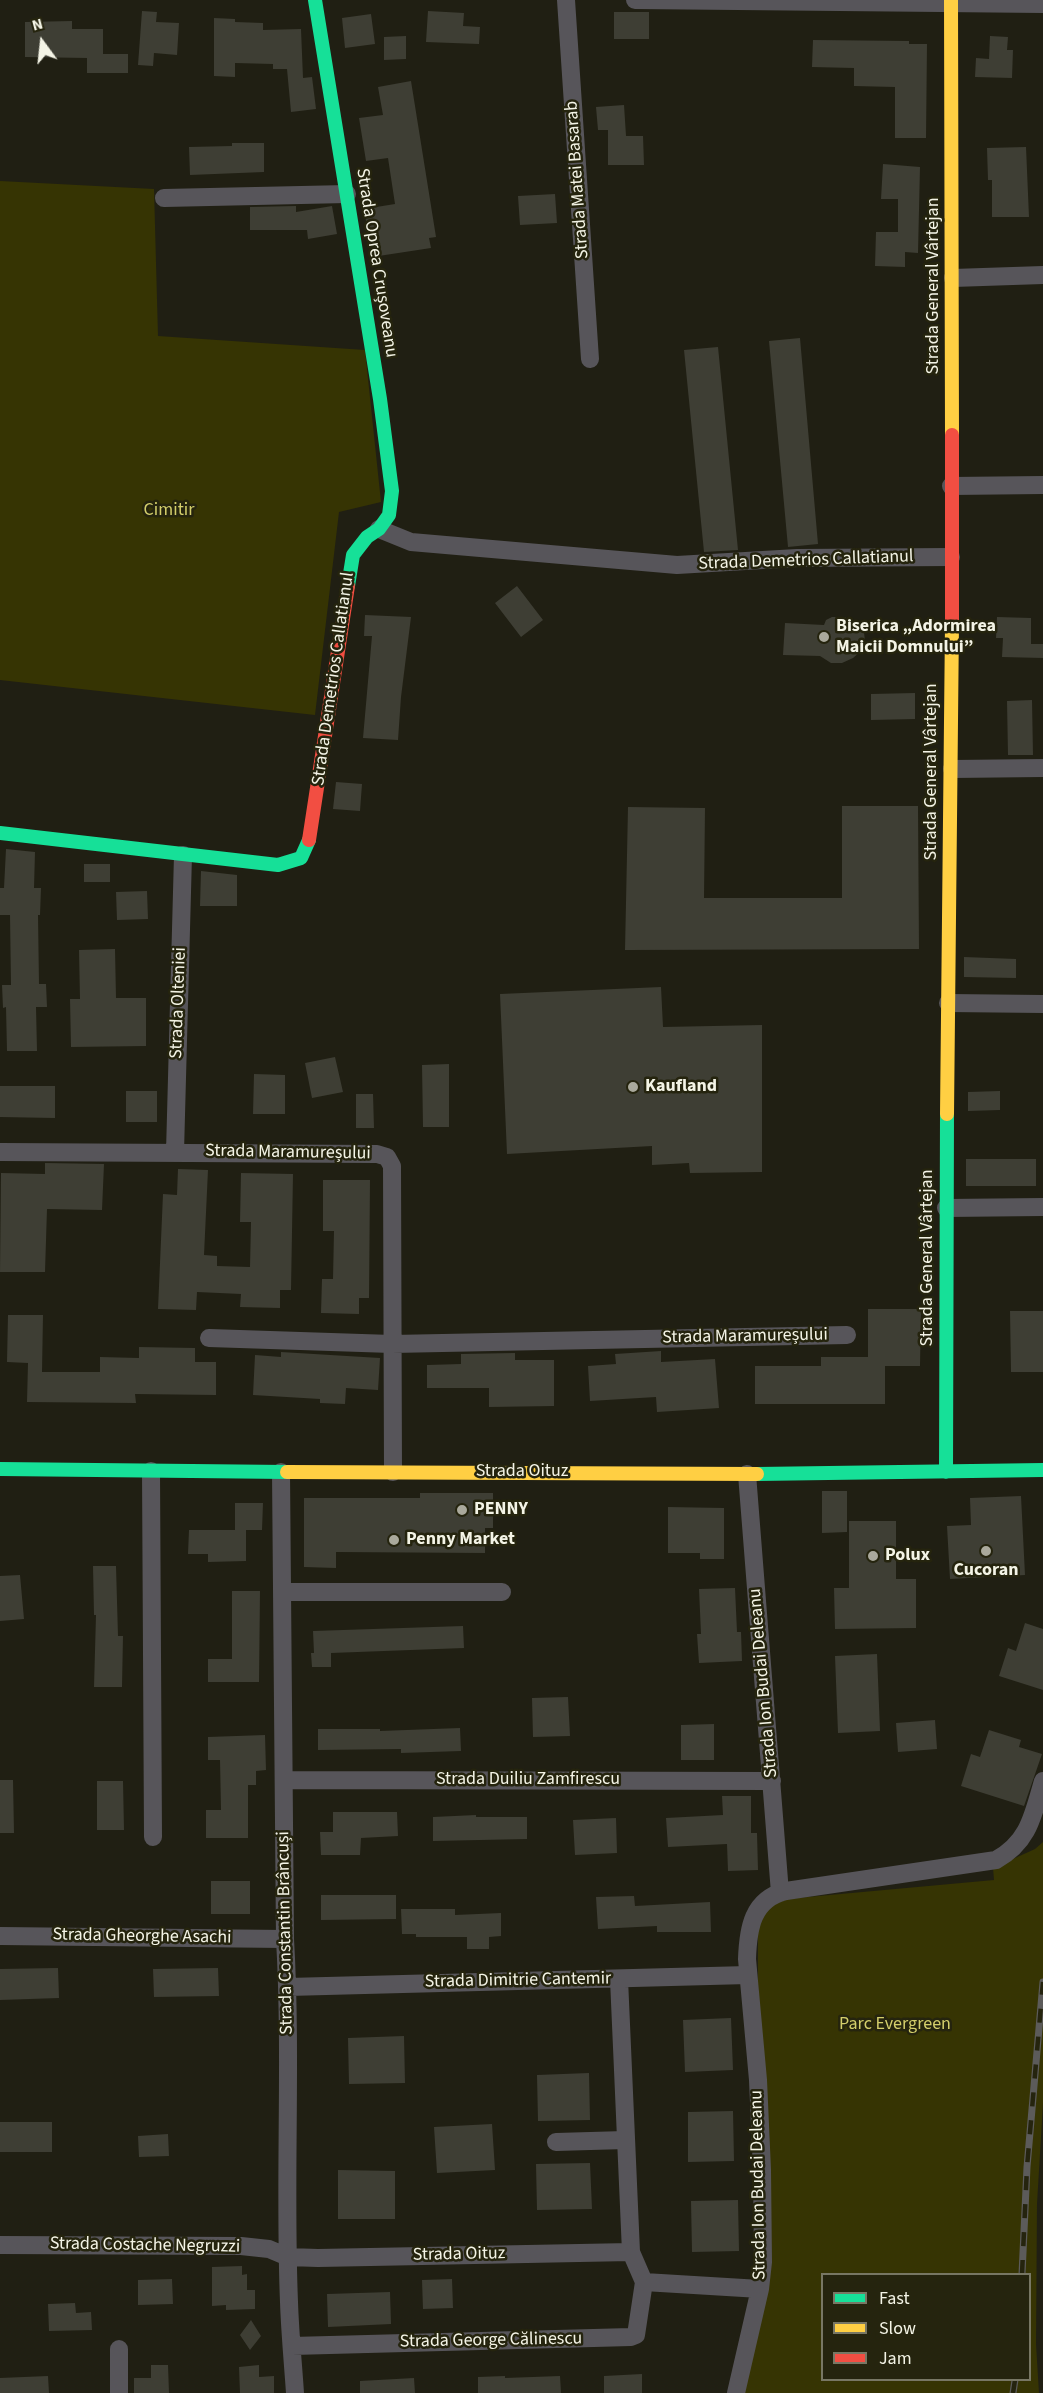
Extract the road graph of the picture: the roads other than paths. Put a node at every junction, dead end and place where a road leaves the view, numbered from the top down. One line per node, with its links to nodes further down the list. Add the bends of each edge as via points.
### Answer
1 (315, 0): 6 (street, Strada Oprea Crușoveanu)
2 (566, 0): 10 (street, Strada Matei Basarab)
3 (635, 0): 4 (street)
4 (951, 2): 5 (street); 9 (street, Strada General Vârtejan)
5 (1043, 4)
6 (347, 194): 7 (street); 13 (street, Strada Oprea Crușoveanu, via 392,491 389,515)
7 (164, 198)
8 (1043, 275): 9 (street)
9 (952, 278): 12 (street, Strada General Vârtejan)
10 (590, 359)
11 (1043, 485): 12 (street)
12 (951, 486): 14 (street, Strada General Vârtejan)
13 (379, 529): 14 (street, Strada Demetrios Callatianul, via 411,542 677,564); 18 (street, Strada Demetrios Callatianul, via 352,555 310,839 301,858 278,865)
14 (951, 557): 16 (street, Strada General Vârtejan)
15 (1043, 768): 16 (street)
16 (952, 769): 19 (street, Strada General Vârtejan)
17 (0, 833): 18 (street, Strada Demetrios Callatianul)
18 (183, 855): 22 (street, Strada Olteniei)
19 (948, 1002): 20 (street); 24 (street, Strada General Vârtejan)
20 (1043, 1004)
21 (0, 1152): 22 (street, Strada Maramureșului)
22 (175, 1152): 27 (street, Strada Maramureșului, via 387,1157 392,1166)
23 (1043, 1207): 24 (street)
24 (946, 1208): 33 (street, Strada General Vârtejan)
25 (847, 1335): 27 (street, Strada Maramureșului)
26 (209, 1338): 27 (street, Strada Maramureșului)
27 (392, 1344): 32 (street, Strada Maramureșului)
28 (0, 1469): 30 (street, Strada Oituz)
29 (1043, 1470): 33 (street, Strada Oituz)
30 (151, 1471): 31 (street, Strada Oituz); 40 (street)
31 (281, 1472): 32 (street, Strada Oituz); 35 (street, Strada Constantin Brâncuși)
32 (393, 1472): 34 (street, Strada Oituz)
33 (946, 1472): 34 (street, Strada Oituz)
34 (747, 1474): 38 (street, Strada Ion Budai Deleanu)
35 (282, 1592): 36 (street); 37 (street, Strada Constantin Brâncuși)
36 (502, 1592)
37 (284, 1780): 38 (street, Strada Duiliu Zamfirescu); 43 (street, Strada Constantin Brâncuși)
38 (772, 1781): 41 (street, Strada Ion Budai Deleanu)
39 (1043, 1781): 41 (street, via 1022,1838 996,1860)
40 (153, 1837)
41 (780, 1893): 44 (street, Strada Ion Budai Deleanu, via 762,1903 754,1913 748,1940)
42 (0, 1936): 43 (street, Strada Gheorghe Asachi)
43 (285, 1939): 46 (street, Strada Constantin Brâncuși)
44 (748, 1976): 45 (street, Strada Dimitrie Cantemir); 53 (street, Strada Ion Budai Deleanu, via 762,2170)
45 (619, 1979): 46 (street, Strada Dimitrie Cantemir); 47 (street)
46 (288, 1987): 51 (street, Strada Constantin Brâncuși)
47 (625, 2140): 48 (street); 50 (street)
48 (556, 2142)
49 (0, 2245): 51 (street, Strada Costache Negruzzi, via 241,2246 269,2249)
50 (631, 2252): 51 (street, Strada Oituz); 52 (street)
51 (288, 2257): 54 (street, Strada Constantin Brâncuși)
52 (644, 2282): 53 (street); 54 (street, Strada George Călinescu, via 639,2326 631,2337)
53 (760, 2289): 58 (street, Strada Ion Budai Deleanu)
54 (292, 2346): 57 (street, Strada Constantin Brâncuși)
55 (119, 2349): 56 (street)
56 (119, 2393)
57 (295, 2393)
58 (735, 2393)

